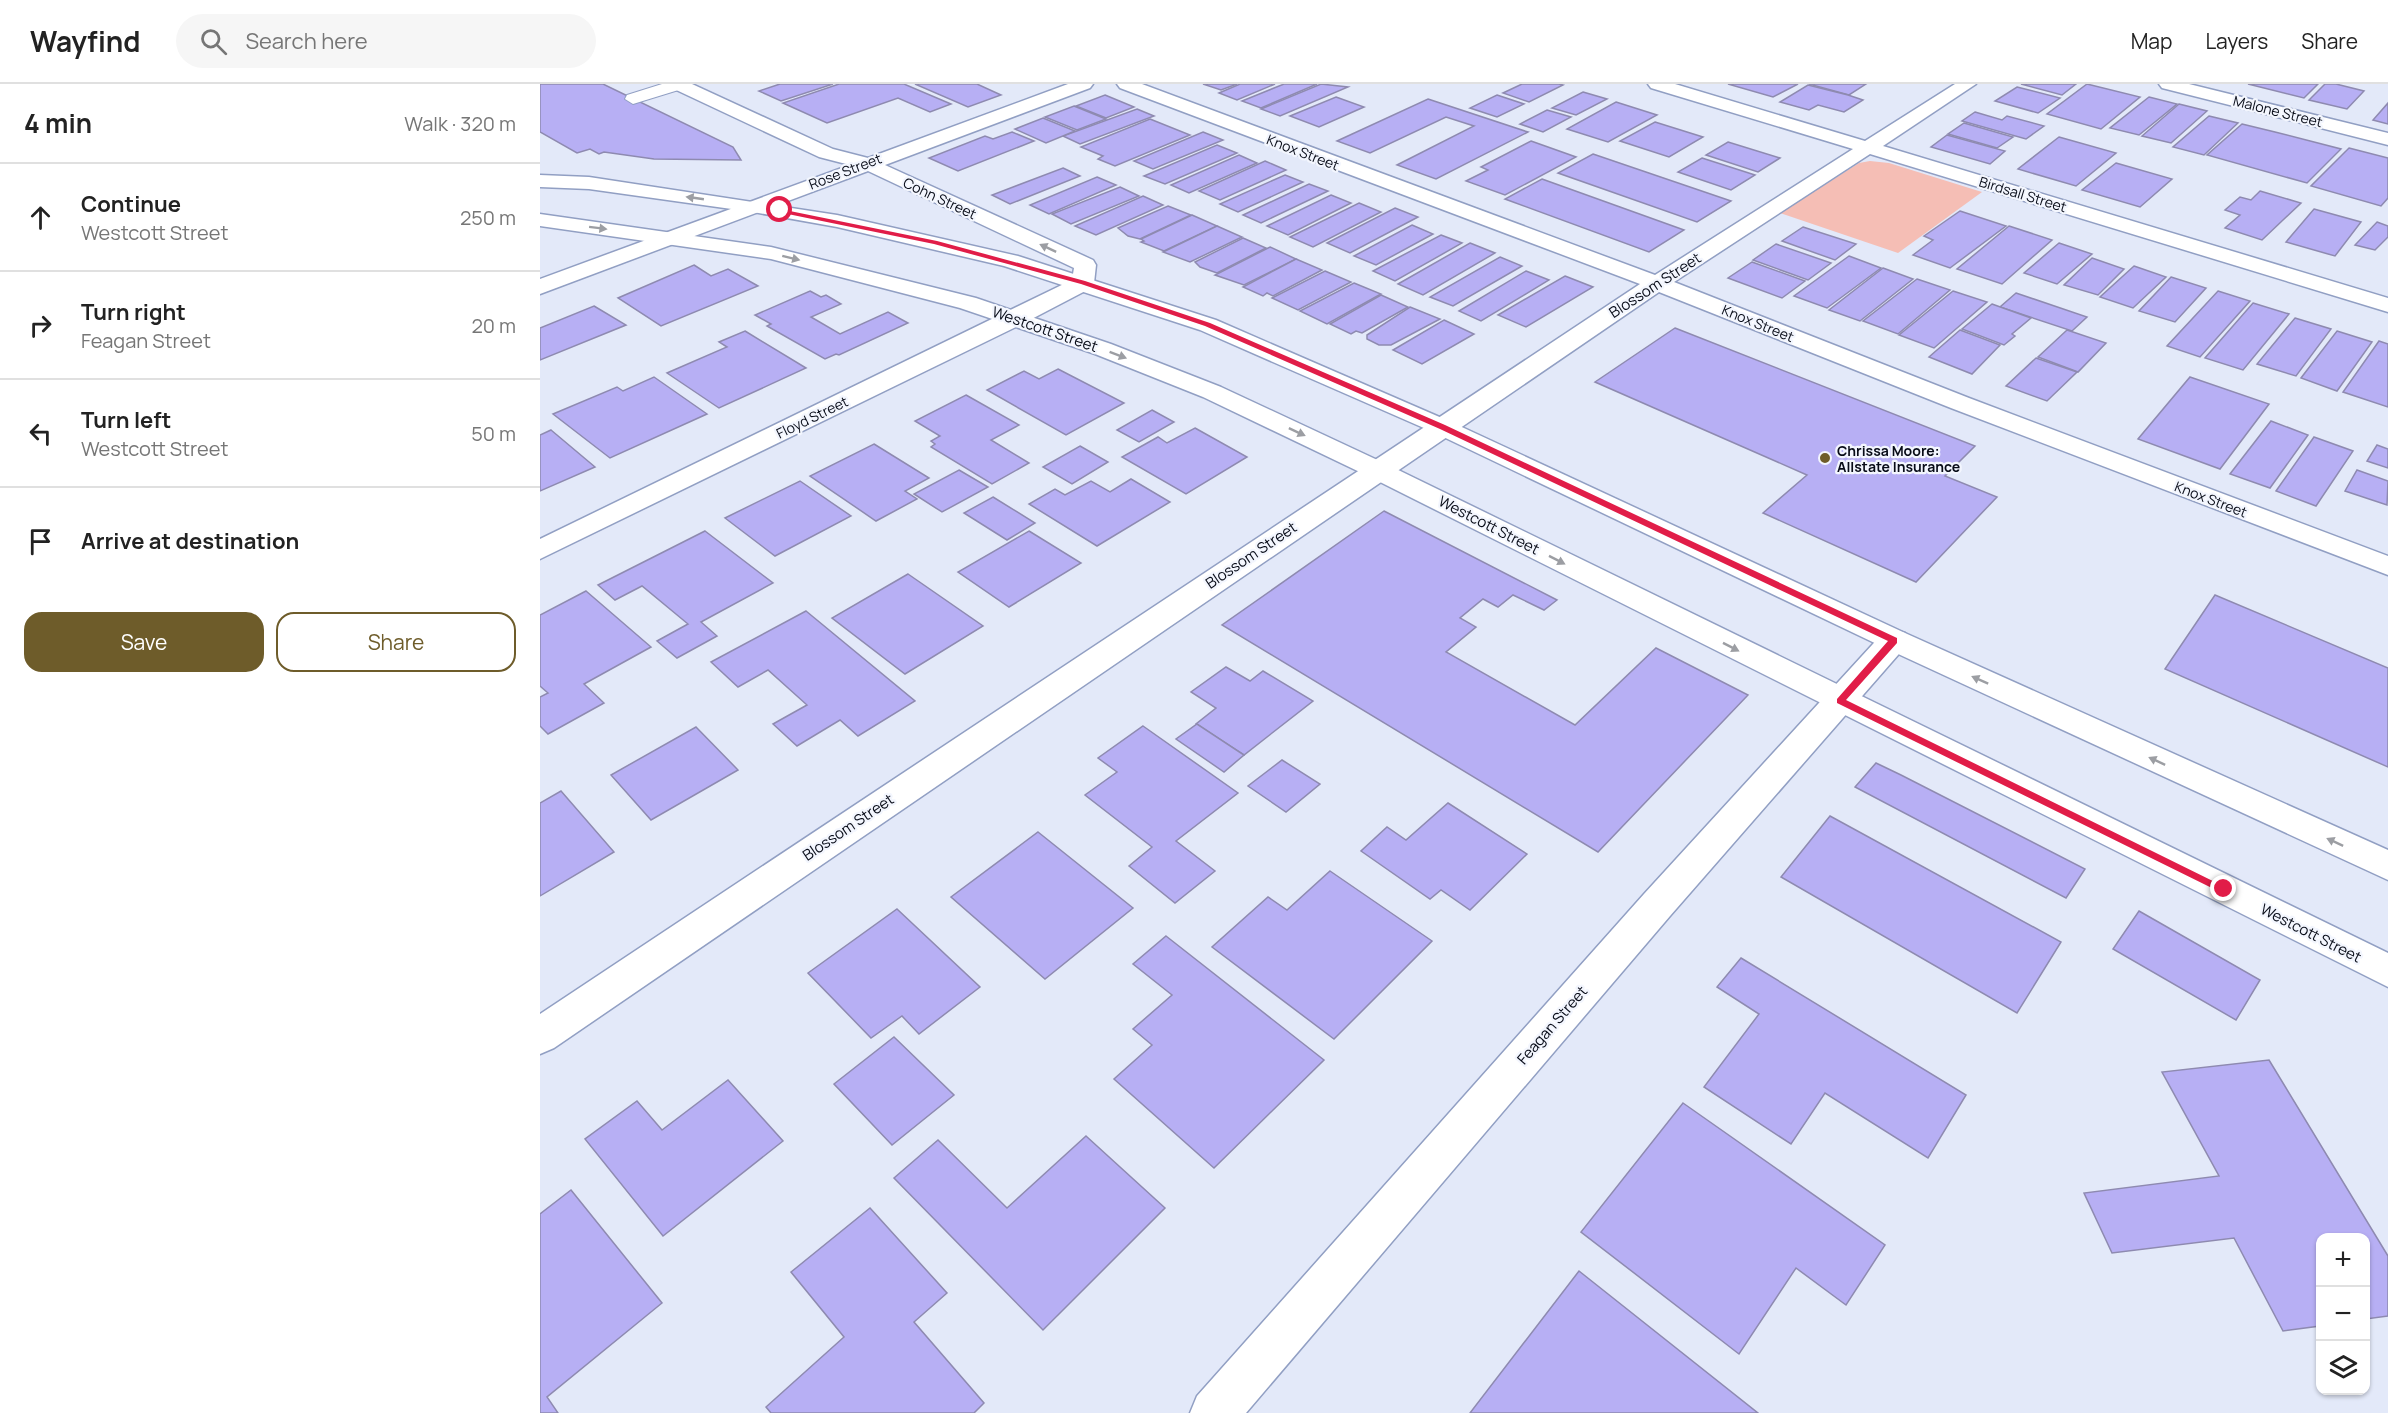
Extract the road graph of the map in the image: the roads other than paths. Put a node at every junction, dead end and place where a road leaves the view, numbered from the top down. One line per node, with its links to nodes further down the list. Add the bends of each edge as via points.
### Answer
1 (679, 84): 7 (lane); 10 (street, Cohn Street, via 826,153)
2 (1084, 84): 10 (street, Rose Street)
3 (1126, 84): 15 (street, Knox Street)
4 (1657, 84): 9 (street, Birdsall Street)
5 (1967, 84): 9 (street, Blossom Street)
6 (2168, 84): 8 (street, Malone Street)
7 (633, 99)
8 (2388, 139)
9 (1869, 148): 15 (street, Blossom Street); 18 (street, Birdsall Street)
10 (865, 163): 12 (street, Rose Street); 16 (street, Cohn Street, one-way to 10, via 1085,265)
11 (540, 181): 12 (street, one-way to 11, via 589,183)
12 (753, 206): 14 (street, Rose Street); 16 (street, via 934,242)
13 (540, 220): 14 (street, Westcott Street, one-way to 14)
14 (670, 238): 17 (street, Rose Street); 19 (street, Westcott Street, one-way to 19, via 771,253)
15 (1657, 282): 20 (street, Blossom Street); 23 (street, Knox Street)
16 (1083, 283): 19 (street, Floyd Street); 20 (street, via 1208,325)
17 (540, 287)
18 (2388, 304)
19 (1016, 318): 21 (street, Westcott Street, one-way to 21, via 1212,392); 22 (street, Floyd Street)
20 (1442, 427): 21 (street, Blossom Street); 24 (street)
21 (1377, 470): 25 (street, Westcott Street, one-way to 25); 28 (street, Blossom Street)
22 (540, 550)
23 (2388, 566)
24 (1893, 640): 25 (street, Feagan Street); 26 (street, one-way to 24)
25 (1840, 701): 27 (street, Westcott Street); 29 (street, Feagan Street)
26 (2388, 866)
27 (2388, 971)
28 (540, 1036)
29 (1214, 1413)

